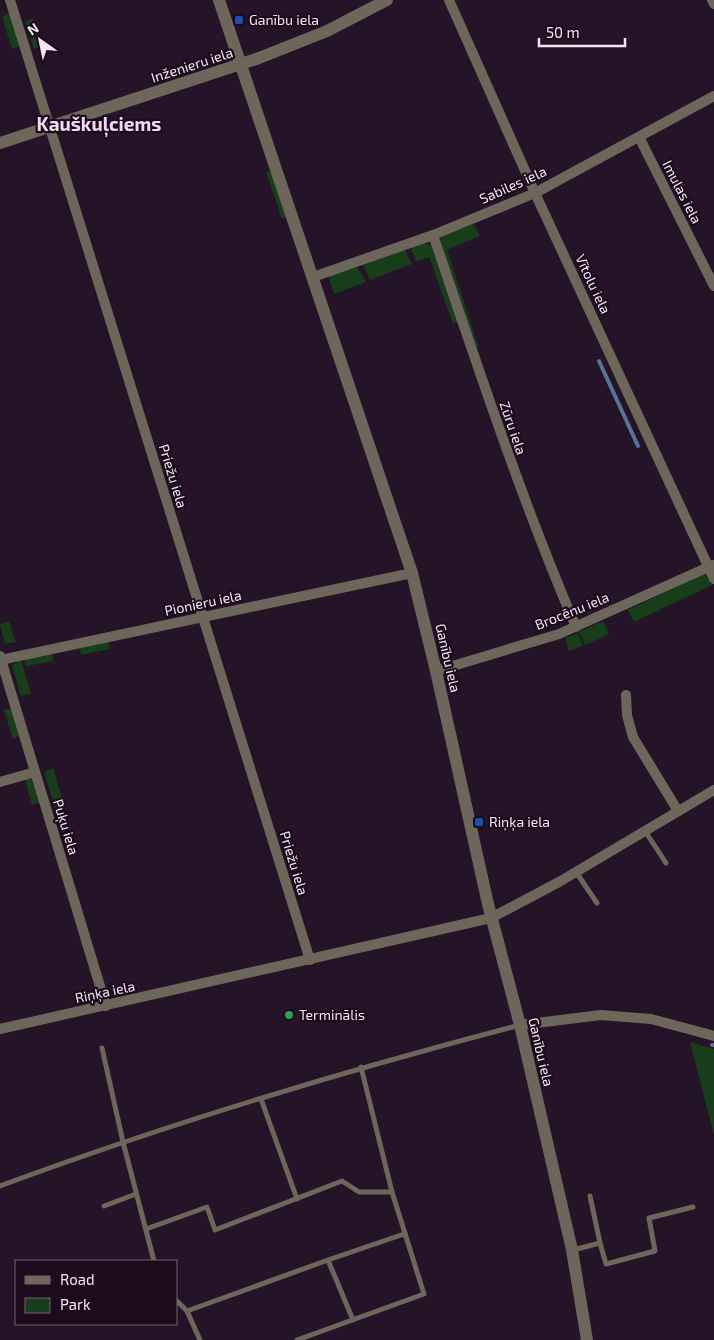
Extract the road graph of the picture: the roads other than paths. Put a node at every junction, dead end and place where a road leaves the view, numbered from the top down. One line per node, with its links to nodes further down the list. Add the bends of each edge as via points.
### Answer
1 (10, 0): 9 (street, Priežu iela)
2 (220, 0): 7 (street, Ganību iela)
3 (388, 0): 7 (street, Inženieru iela, via 327,31)
4 (449, 0): 12 (street, Vītolu iela)
5 (712, 0): 6 (street)
6 (714, 4)
7 (241, 64): 9 (street, Inženieru iela); 14 (street, Ganību iela)
8 (714, 96): 10 (street, Sabiles iela)
9 (49, 127): 11 (street, Inženieru iela); 19 (street, Priežu iela)
10 (639, 137): 12 (street, Sabiles iela); 15 (street, Imulas iela)
11 (0, 143)
12 (535, 193): 13 (street, Sabiles iela); 16 (street, Vītolu iela)
13 (433, 235): 14 (street, Sabiles iela); 20 (street, Zūru iela, via 513,470)
14 (313, 277): 17 (street, Ganību iela)
15 (714, 286)
16 (711, 566): 18 (street, Vītolu iela); 20 (street, Brocēnu iela)
17 (412, 573): 19 (street, Pionieru iela); 22 (street, Ganību iela)
18 (714, 579)
19 (203, 618): 21 (street, Pionieru iela); 33 (street, Priežu iela)
20 (576, 627): 22 (street, Brocēnu iela)
21 (0, 659): 24 (street, Puķu iela)
22 (436, 671): 32 (street, Ganību iela)
23 (626, 695): 27 (street, via 633,737)
24 (35, 772): 25 (street); 34 (street, Puķu iela)
25 (0, 782)
26 (714, 790): 27 (street, Riņķa iela)
27 (678, 811): 28 (street, Riņķa iela)
28 (645, 831): 29 (lane); 30 (street, Riņķa iela)
29 (666, 863)
30 (576, 872): 31 (lane); 32 (street, Riņķa iela)
31 (597, 903)
32 (491, 918): 33 (street, Riņķa iela); 35 (street, Ganību iela)
33 (310, 960): 34 (street, Riņķa iela)
34 (106, 1006): 36 (street, Riņķa iela)
35 (520, 1025): 37 (street, via 601,1015 651,1019); 39 (lane); 52 (street, Ganību iela)
36 (0, 1028)
37 (714, 1036)
38 (102, 1048): 41 (lane)
39 (361, 1067): 40 (lane); 43 (lane)
40 (261, 1099): 41 (lane); 46 (lane)
41 (123, 1142): 42 (lane); 44 (lane)
42 (0, 1186)
43 (392, 1192): 46 (lane, via 359,1192 342,1181); 50 (lane)
44 (136, 1194): 47 (lane); 49 (lane)
45 (590, 1196): 51 (lane)
46 (297, 1199): 49 (lane, via 215,1230 207,1207)
47 (104, 1206)
48 (693, 1206): 51 (lane, via 649,1218 655,1251 606,1264)
49 (146, 1229): 53 (lane)
50 (404, 1234): 54 (lane); 57 (lane, via 424,1294)
51 (600, 1243): 52 (lane)
52 (572, 1250): 60 (street, Ganību iela)
53 (154, 1260)
54 (328, 1260): 56 (lane); 57 (lane)
55 (178, 1302): 56 (lane)
56 (187, 1311): 58 (lane)
57 (352, 1320): 59 (lane)
58 (200, 1340)
59 (297, 1340)
60 (587, 1340)

